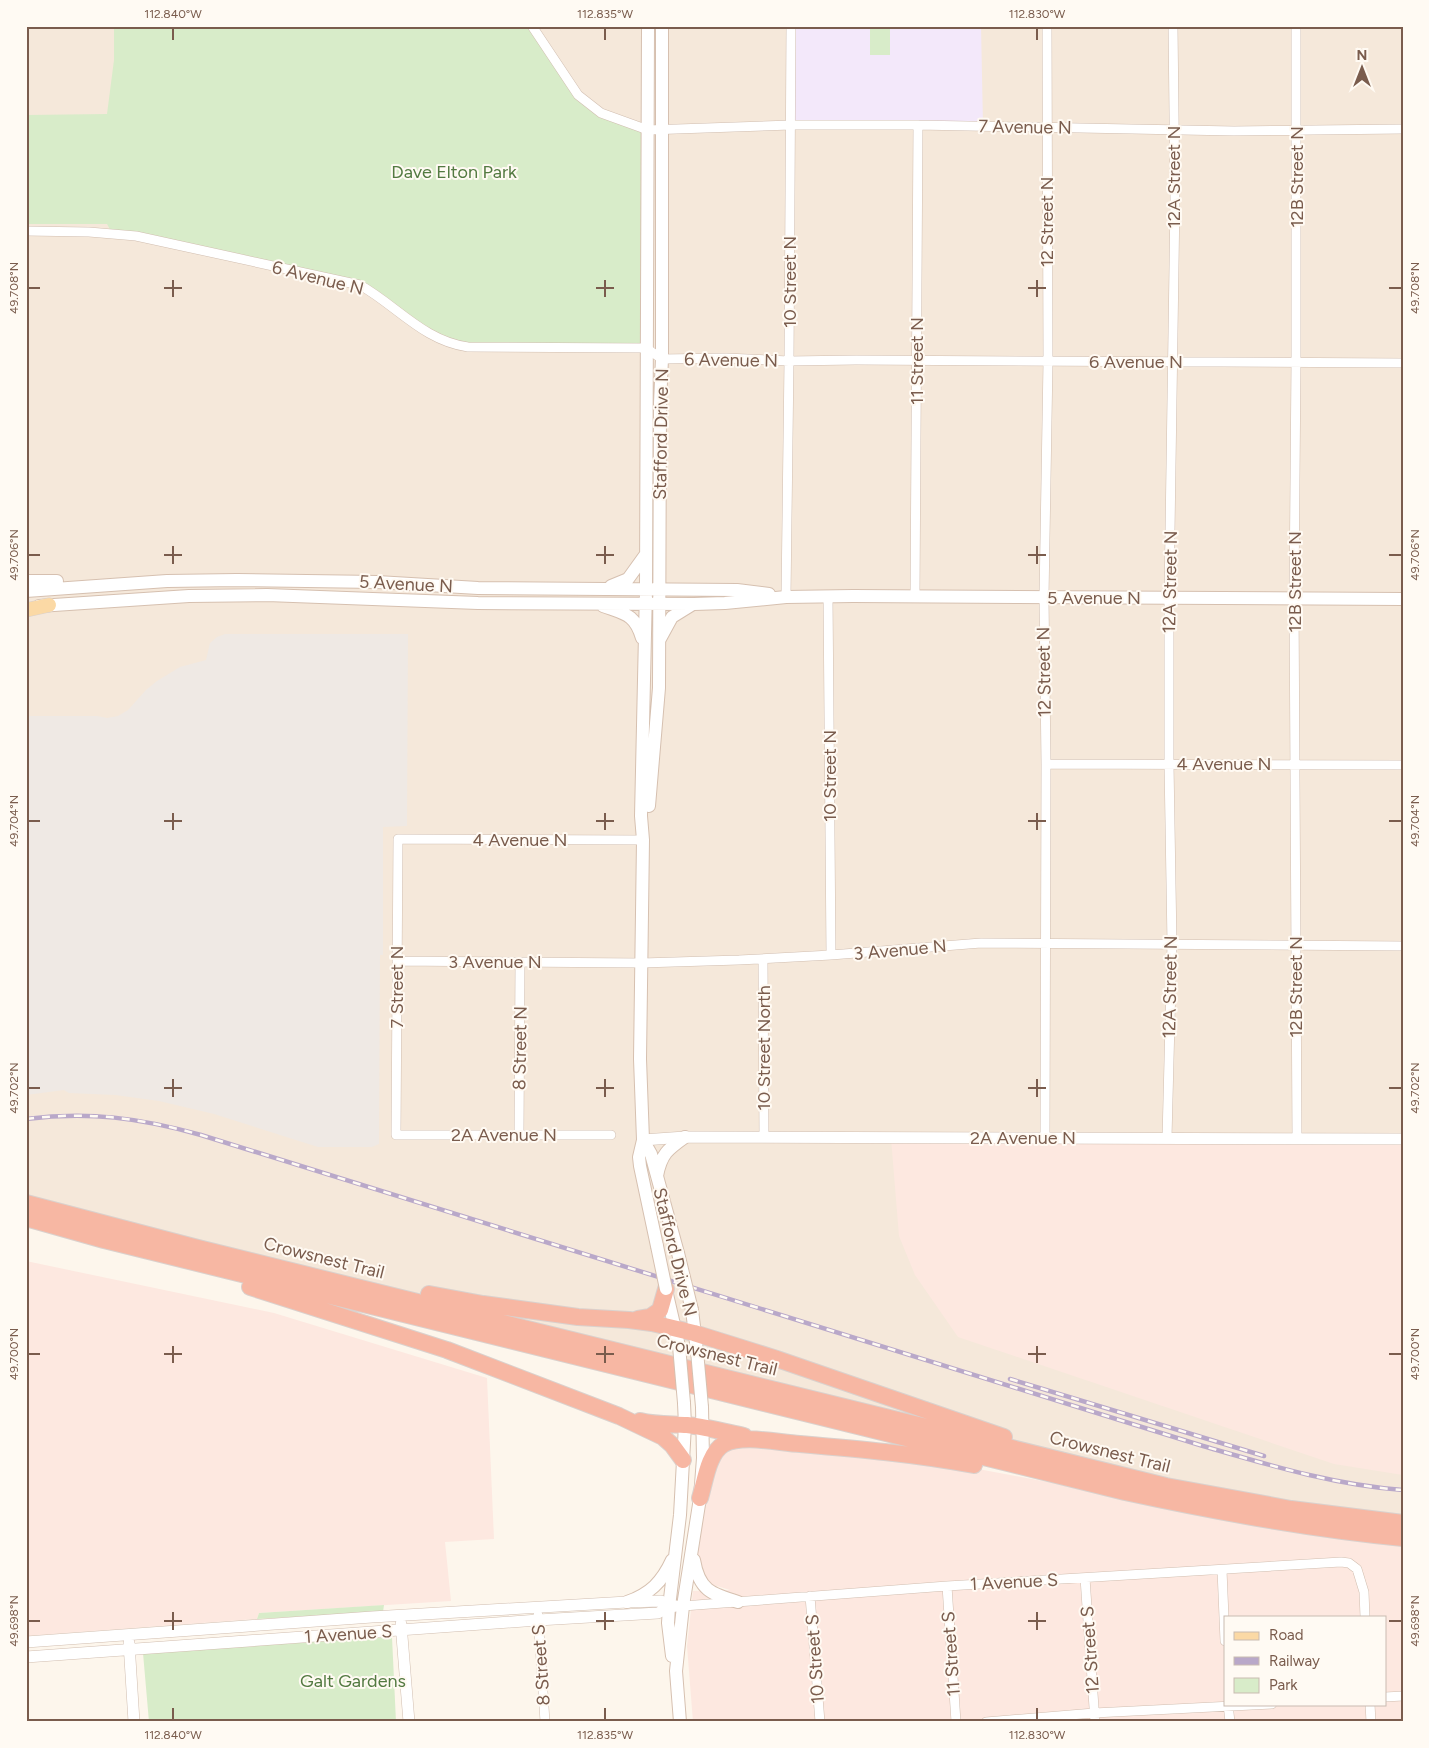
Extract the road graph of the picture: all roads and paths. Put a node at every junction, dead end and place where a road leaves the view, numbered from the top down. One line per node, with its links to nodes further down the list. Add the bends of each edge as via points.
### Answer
1 (532, 26): 12 (street, 7 Avenue N, via 578,95 601,113)
2 (648, 26): 12 (main road, Stafford Drive N)
3 (662, 26): 13 (main road, Stafford Drive N)
4 (791, 26): 8 (street, 10 Street N)
5 (1047, 26): 10 (street, 12 Street N)
6 (1174, 26): 14 (street, 12A Street N)
7 (1296, 26): 15 (street, 12B Street N)
8 (791, 125): 9 (street, 7 Avenue N); 13 (street, 7 Avenue N); 19 (street, 10 Street N)
9 (918, 125): 10 (street, 7 Avenue N); 20 (street, 11 Street N)
10 (1047, 128): 14 (street, 7 Avenue N); 21 (street, 12 Street N)
11 (1403, 129): 15 (street, 7 Avenue N)
12 (648, 130): 13 (street, 7 Avenue N); 17 (main road, Stafford Drive N)
13 (662, 130): 18 (main road, Stafford Drive N)
14 (1174, 130): 15 (street, 7 Avenue N); 22 (street, 12A Street N)
15 (1297, 130): 23 (street, 12B Street N)
16 (26, 232): 17 (street, 6 Avenue N, via 136,236 360,285 377,294 424,332 458,346)
17 (646, 348): 18 (street, 6 Avenue N); 25 (main road, Stafford Drive N)
18 (662, 359): 19 (street, 6 Avenue N); 30 (main road, Stafford Drive N)
19 (789, 361): 20 (street, 6 Avenue N); 35 (street, 10 Street N)
20 (918, 361): 21 (street, 6 Avenue N); 33 (street, 11 Street N)
21 (1048, 362): 22 (street, 6 Avenue N); 34 (street, 12 Street N)
22 (1174, 362): 23 (street, 6 Avenue N); 36 (street, 12A Street N)
23 (1296, 362): 24 (street, 6 Avenue N); 37 (street, 12B Street N)
24 (1403, 363)
25 (646, 554): 28 (main road, via 628,579); 29 (main road, Stafford Drive N)
26 (26, 581): 27 (main road)
27 (94, 586): 28 (main road, 5 Avenue N, via 176,581 311,580 478,588); 31 (main road, 5 Avenue N)
28 (603, 589): 29 (main road, 5 Avenue N)
29 (646, 589): 30 (main road, 5 Avenue N); 40 (main road, Stafford Drive N)
30 (659, 589): 35 (main road, 5 Avenue N, via 743,590); 41 (main road, Stafford Drive N)
31 (26, 591)
32 (828, 596): 33 (main road, 5 Avenue N); 35 (main road, 5 Avenue N); 57 (street, 10 Street N)
33 (915, 596): 34 (main road, 5 Avenue N)
34 (1044, 597): 36 (main road, 5 Avenue N); 47 (street, 12 Street N)
35 (786, 598): 42 (main road, 5 Avenue N)
36 (1169, 598): 37 (main road, 5 Avenue N); 48 (street, 12A Street N)
37 (1294, 598): 38 (main road, 5 Avenue N); 49 (street, 12B Street N)
38 (1403, 599)
39 (596, 603): 40 (main road, 5 Avenue N); 43 (main road, 5 Avenue N, via 478,604 257,596 161,597); 46 (main road, via 635,621)
40 (645, 603): 41 (main road, 5 Avenue N); 46 (main road, Stafford Drive N)
41 (659, 603): 42 (main road, 5 Avenue N); 45 (main road, Stafford Drive N)
42 (694, 604): 45 (main road, via 672,616)
43 (49, 605): 44 (main road)
44 (26, 609)
45 (659, 641): 52 (main road, Stafford Drive N, via 657,716)
46 (645, 648): 52 (main road, Stafford Drive N)
47 (1046, 764): 48 (street, 4 Avenue N); 53 (street, 12 Street N)
48 (1169, 764): 49 (street, 4 Avenue N); 54 (street, 12A Street N)
49 (1296, 764): 50 (street, 4 Avenue N); 55 (street, 12B Street N)
50 (1403, 765)
51 (398, 840): 52 (street, 4 Avenue N); 59 (street, 7 Street N)
52 (643, 840): 61 (main road, Stafford Drive N)
53 (1045, 944): 54 (street, 3 Avenue N); 57 (street, 3 Avenue N, via 981,943); 67 (street, 12 Street N)
54 (1172, 944): 55 (street, 3 Avenue N); 68 (street, 12A Street N)
55 (1296, 946): 56 (street, 3 Avenue N); 69 (street, 12B Street N)
56 (1403, 946)
57 (831, 955): 58 (street, 3 Avenue N)
58 (763, 959): 61 (street, 3 Avenue N); 66 (street, 10 Street North)
59 (397, 961): 60 (street, 3 Avenue N); 62 (street, 7 Street N)
60 (520, 962): 61 (street, 3 Avenue N); 63 (street, 8 Street N)
61 (642, 963): 71 (main road, Stafford Drive N)
62 (396, 1135): 63 (street, 2A Avenue N)
63 (519, 1135): 64 (street, 2A Avenue N)
64 (611, 1135)
65 (685, 1137): 66 (street, 2A Avenue N); 71 (street, 2A Avenue N); 72 (main road, via 662,1156)
66 (764, 1137): 67 (street, 2A Avenue N)
67 (1045, 1138): 68 (street, 2A Avenue N)
68 (1167, 1138): 69 (street, 2A Avenue N)
69 (1297, 1138): 70 (street, 2A Avenue N)
70 (1403, 1139)
71 (642, 1140): 72 (main road, Stafford Drive N, via 651,1154); 78 (main road, Stafford Drive N, bridge, via 640,1166)
72 (657, 1178): 81 (main road, Stafford Drive N, bridge, via 692,1310)
73 (26, 1202): 77 (highway, Crowsnest Trail)
74 (26, 1218): 76 (highway, Crowsnest Trail)
75 (26, 1224): 76 (highway)
76 (104, 1240): 82 (highway, via 447,1350); 88 (highway, Crowsnest Trail)
77 (198, 1248): 79 (highway, via 483,1304 578,1317); 87 (highway, Crowsnest Trail)
78 (666, 1298): 79 (highway, via 660,1310 650,1317); 80 (main road, Stafford Drive N)
79 (629, 1320): 80 (highway)
80 (673, 1327): 81 (highway); 83 (main road, Stafford Drive N, bridge, via 679,1346)
81 (694, 1333): 84 (main road, Stafford Drive N, bridge); 87 (highway, via 912,1404)
82 (619, 1416): 83 (highway, via 670,1426); 86 (highway, via 663,1437)
83 (685, 1425): 84 (highway); 86 (main road, Stafford Drive N)
84 (704, 1428): 85 (highway); 89 (main road, Stafford Drive N)
85 (776, 1442): 88 (highway, via 911,1454); 89 (highway, via 744,1439 723,1444 710,1462)
86 (683, 1460): 93 (main road, Stafford Drive N)
87 (1096, 1469): 90 (highway, Crowsnest Trail, via 1166,1486 1291,1509)
88 (1125, 1492): 91 (highway, Crowsnest Trail, via 1288,1524)
89 (700, 1498): 92 (main road, Stafford Drive N)
90 (1403, 1523)
91 (1403, 1538)
92 (692, 1550): 99 (main road, via 696,1572 706,1590); 101 (main road, Stafford Drive N)
93 (676, 1551): 98 (main road, via 655,1587); 100 (main road, Stafford Drive N)
94 (1222, 1570): 95 (street, 1 Avenue S); 104 (street, 1 Avenue S, via 1349,1563 1358,1569 1364,1592); 105 (street)
95 (1085, 1578): 96 (street, 1 Avenue S); 117 (street, 12 Street S)
96 (947, 1586): 97 (street, 1 Avenue S); 123 (street, 11 Street S)
97 (810, 1596): 99 (street, 1 Avenue S); 122 (street, 10 Street S)
98 (628, 1602): 100 (street, 1 Avenue S, via 661,1601); 102 (street, 1 Avenue S)
99 (738, 1602): 101 (street, 1 Avenue S)
100 (669, 1606): 101 (street, 1 Avenue S); 106 (street, 1 Avenue S, via 658,1613); 112 (main road, Stafford Drive N, via 670,1648)
101 (683, 1606): 112 (main road, Stafford Drive N)
102 (538, 1608): 103 (street, 1 Avenue S); 106 (street, 8 Street S)
103 (401, 1615): 107 (street); 108 (street, 1 Avenue S)
104 (1365, 1616)
105 (1224, 1617)
106 (538, 1620): 107 (street, 1 Avenue S); 120 (street, 8 Street S)
107 (402, 1630): 110 (street, 1 Avenue S); 119 (street)
108 (128, 1634): 109 (street, 1 Avenue S); 110 (street)
109 (26, 1642)
110 (129, 1649): 111 (street, 1 Avenue S); 118 (street)
111 (26, 1657)
112 (676, 1671): 121 (main road)
113 (1403, 1696): 114 (street)
114 (1386, 1697)
115 (1229, 1706): 117 (street); 125 (street)
116 (1370, 1706): 126 (street)
117 (1094, 1718): 124 (street)
118 (134, 1722)
119 (409, 1722)
120 (545, 1722)
121 (680, 1722)
122 (820, 1722)
123 (956, 1722)
124 (986, 1722)
125 (1230, 1722)
126 (1371, 1722)

